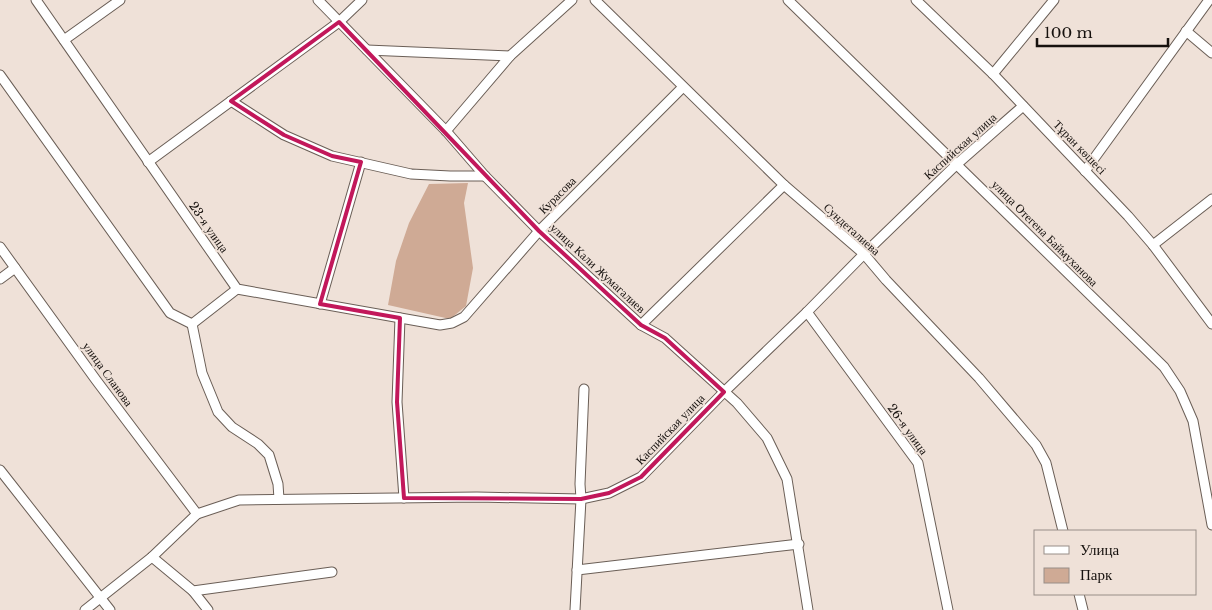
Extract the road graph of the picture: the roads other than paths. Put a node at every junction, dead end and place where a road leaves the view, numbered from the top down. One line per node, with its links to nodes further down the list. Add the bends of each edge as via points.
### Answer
1 (36, 0): 13 (street, 23-я улица)
2 (120, 0): 13 (street)
3 (318, 0): 11 (street, улица Кали Жумагалиев)
4 (362, 0): 11 (street)
5 (572, 0): 16 (street)
6 (595, 0): 19 (street, Сундеталиева)
7 (788, 0): 25 (street, улица Отегена Баймуханова)
8 (916, 0): 17 (street, Тұран көшесі)
9 (1208, 0): 12 (street)
10 (1052, 1): 17 (street)
11 (339, 22): 14 (street, улица Кали Жумагалиев); 20 (street)
12 (1186, 31): 15 (street); 26 (street)
13 (64, 40): 23 (street, 23-я улица)
14 (367, 50): 16 (street); 22 (street, улица Кали Жумагалиев)
15 (1212, 53)
16 (510, 56): 22 (street)
17 (993, 74): 21 (street, Тұран көшесі)
18 (0, 75): 40 (street, via 170,313)
19 (683, 87): 28 (street, Сундеталиева); 30 (street, Курасова)
20 (231, 101): 23 (street); 24 (street, via 284,135 332,156)
21 (1023, 106): 25 (street, Каспийская улица); 26 (street, Тұран көшесі)
22 (446, 131): 27 (street, улица Кали Жумагалиев)
23 (148, 162): 36 (street, 23-я улица)
24 (361, 162): 27 (street, via 411,174); 37 (street)
25 (957, 164): 33 (street, Каспийская улица); 50 (street, улица Отегена Баймуханова, via 1164,368 1180,391 1193,422)
26 (1085, 171): 31 (street, Тұран көшесі)
27 (485, 176): 30 (street, улица Кали Жумагалиев)
28 (784, 185): 33 (street, Сундеталиева); 42 (street)
29 (1212, 199): 31 (street)
30 (539, 231): 39 (street, Курасова, via 464,317 440,324); 42 (street, улица Кали Жумагалиев)
31 (1153, 245): 41 (street, Тұран көшесі)
32 (0, 247): 34 (street, улица Сланова)
33 (864, 254): 38 (street, Каспийская улица); 51 (street, Сундеталиева, via 1036,445 1046,463)
34 (15, 268): 35 (street); 49 (street, улица Сланова)
35 (0, 279)
36 (237, 290): 37 (street); 40 (street)
37 (320, 304): 39 (street)
38 (807, 312): 44 (street, Каспийская улица); 64 (street, 26-я улица, via 918,463)
39 (400, 318): 46 (street, via 397,402)
40 (192, 324): 47 (street, via 202,373 218,412 232,427 270,455)
41 (1212, 324)
42 (641, 325): 44 (street, улица Кали Жумагалиев, via 665,338)
43 (584, 389): 48 (street)
44 (724, 392): 48 (street, Каспийская улица, via 641,477 609,493); 52 (street, улица Кали Жумагалиев, via 767,438 787,479)
45 (0, 470): 58 (street)
46 (404, 498): 47 (street, Каспийская улица); 48 (street, Каспийская улица)
47 (279, 499): 49 (street, Каспийская улица, via 239,500)
48 (581, 499): 54 (street)
49 (197, 514): 53 (street, Каспийская улица)
50 (1212, 525)
51 (1063, 530)
52 (799, 544): 54 (street); 63 (street, улица Кали Жумагалиев)
53 (152, 558): 56 (street); 58 (street, Каспийская улица)
54 (578, 570): 62 (street)
55 (332, 572): 56 (street)
56 (193, 591): 61 (street)
57 (1079, 595): 65 (street)
58 (100, 598): 59 (street, Каспийская улица); 60 (street)
59 (85, 610)
60 (110, 610)
61 (208, 610)
62 (575, 610)
63 (808, 610)
64 (948, 610)
65 (1083, 610)

